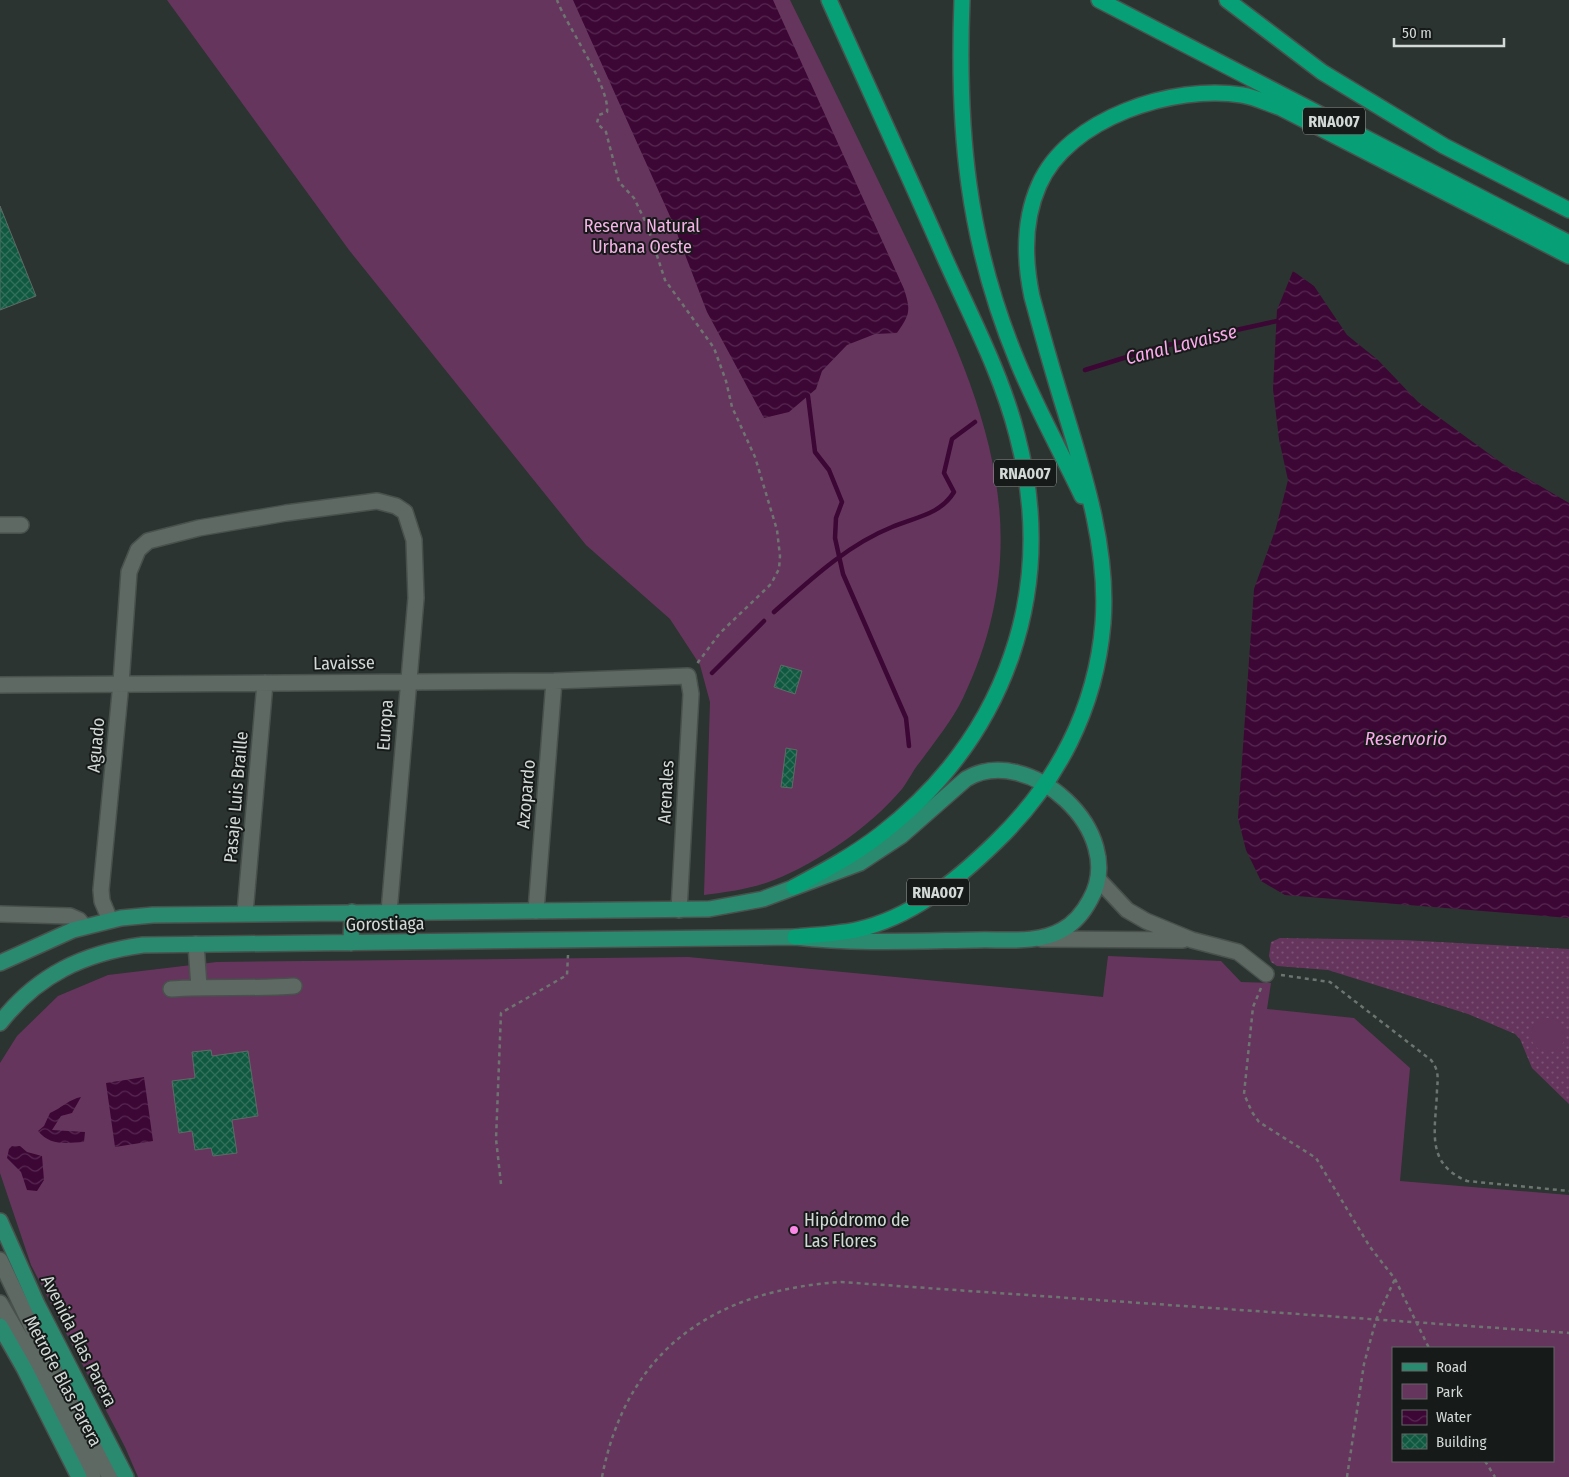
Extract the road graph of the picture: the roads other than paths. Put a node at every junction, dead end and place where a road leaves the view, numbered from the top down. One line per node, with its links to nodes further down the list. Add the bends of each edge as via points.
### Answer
1 (829, 0): 20 (highway, RNA007, via 1006,399 1025,471 1031,555 1027,600 1015,649 983,719 960,756 918,801 880,835)
2 (962, 0): 8 (highway, RNA007, via 961,125 970,196 984,264 1004,329 1027,386)
3 (1099, 0): 6 (highway, RNA007)
4 (1227, 0): 5 (highway, RNA007, via 1330,77 1444,146)
5 (1569, 210)
6 (1569, 243)
7 (1569, 256): 8 (highway, via 1281,108 1242,95 1199,92 1123,111 1091,129 1049,168 1039,185 1026,242 1026,269 1032,297 1074,438)
8 (1093, 520): 18 (highway, RNA007, via 1103,603 1099,648 1076,732)
9 (21, 525): 10 (street)
10 (0, 526)
11 (129, 572): 13 (street, Europa, via 138,550 148,541 162,536 286,513 377,501 396,506 405,512 414,540 416,598); 15 (street, Aguado)
12 (688, 676): 14 (street, Lavaisse); 21 (street, Arenales, via 690,694)
13 (407, 681): 14 (street, Lavaisse); 16 (street, Lavaisse); 24 (street, Europa)
14 (554, 681): 22 (street, Azopardo)
15 (121, 683): 16 (street, Lavaisse); 17 (street, Lavaisse); 27 (street, Aguado, via 101,890)
16 (265, 683): 26 (street, Pasaje Luis Braille)
17 (0, 685)
18 (1046, 786): 19 (main road, Gorostiaga, via 1068,803 1094,836 1100,864); 20 (main road, Gorostiaga, via 1006,769 976,773 880,851 849,868); 29 (highway, RNA007, via 1007,832 978,859 914,908 857,930)
19 (1098, 879): 30 (main road, Gorostiaga, via 1093,895 1076,921 1061,931); 31 (street, via 1127,910)
20 (794, 887): 21 (main road, Gorostiaga, via 745,904)
21 (679, 910): 22 (main road, Gorostiaga)
22 (536, 911): 24 (main road, Gorostiaga)
23 (352, 912): 24 (main road, Gorostiaga); 26 (main road, Gorostiaga); 32 (main road)
24 (389, 912)
25 (0, 914): 28 (street, via 70,916)
26 (245, 914): 27 (main road, Gorostiaga, via 153,915)
27 (110, 920): 28 (main road, Gorostiaga)
28 (84, 926): 34 (main road, Gorostiaga)
29 (795, 938): 30 (main road, Gorostiaga, via 862,943); 32 (main road, Gorostiaga)
30 (1033, 938): 31 (street)
31 (1192, 940): 35 (street, via 1238,952)
32 (351, 943): 33 (main road, Gorostiaga)
33 (196, 944): 37 (street); 39 (main road, Gorostiaga, via 116,948 87,957 42,981)
34 (0, 963)
35 (1266, 974)
36 (294, 986): 37 (street)
37 (199, 987): 38 (street)
38 (171, 989)
39 (0, 1023)
40 (0, 1221): 47 (main road, Avenida Blas Parera, via 37,1304)
41 (0, 1260): 46 (street, MetroFe Blas Parera)
42 (0, 1303): 45 (street, MetroFe Blas Parera, via 47,1384)
43 (0, 1326): 44 (main road)
44 (79, 1477)
45 (93, 1477)
46 (110, 1477)
47 (126, 1477)

